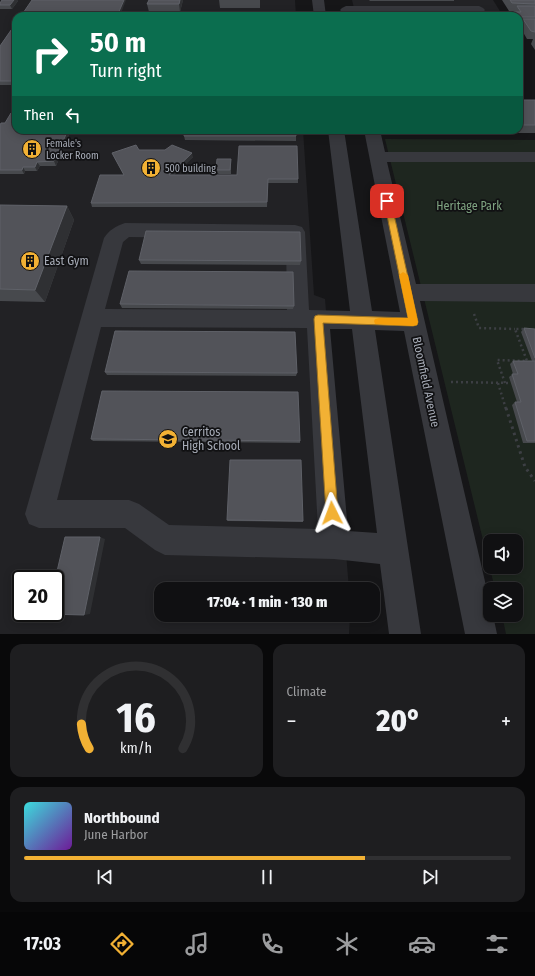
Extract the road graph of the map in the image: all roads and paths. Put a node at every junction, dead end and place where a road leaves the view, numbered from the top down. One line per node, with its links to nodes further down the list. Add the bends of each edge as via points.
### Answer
1 (318, 0): 4 (street)
2 (346, 9): 3 (street)
3 (478, 9)
4 (320, 12)
5 (337, 134): 14 (street)
6 (373, 134): 7 (street, Bloomfield Avenue)
7 (378, 157): 8 (street); 9 (street, Bloomfield Avenue)
8 (535, 157)
9 (407, 292): 10 (street); 15 (street, Bloomfield Avenue)
10 (535, 293)
11 (474, 311): 16 (path, via 479,328)
12 (92, 318): 13 (street); 13 (street, via 114,238 125,230 295,232); 25 (street, via 39,514 129,514 165,540)
13 (308, 319): 14 (street); 25 (street)
14 (362, 321): 15 (street); 26 (street)
15 (413, 322): 28 (street, Bloomfield Avenue)
16 (515, 329): 17 (path); 18 (path)
17 (528, 329)
18 (527, 361): 19 (path); 22 (path, via 498,360)
19 (532, 361)
20 (451, 382): 21 (path)
21 (498, 383): 22 (path); 24 (path, via 525,467)
22 (505, 383): 23 (path)
23 (511, 383)
24 (535, 481)
25 (334, 544): 26 (street)
26 (393, 550): 27 (street)
27 (405, 634)
28 (481, 634)

